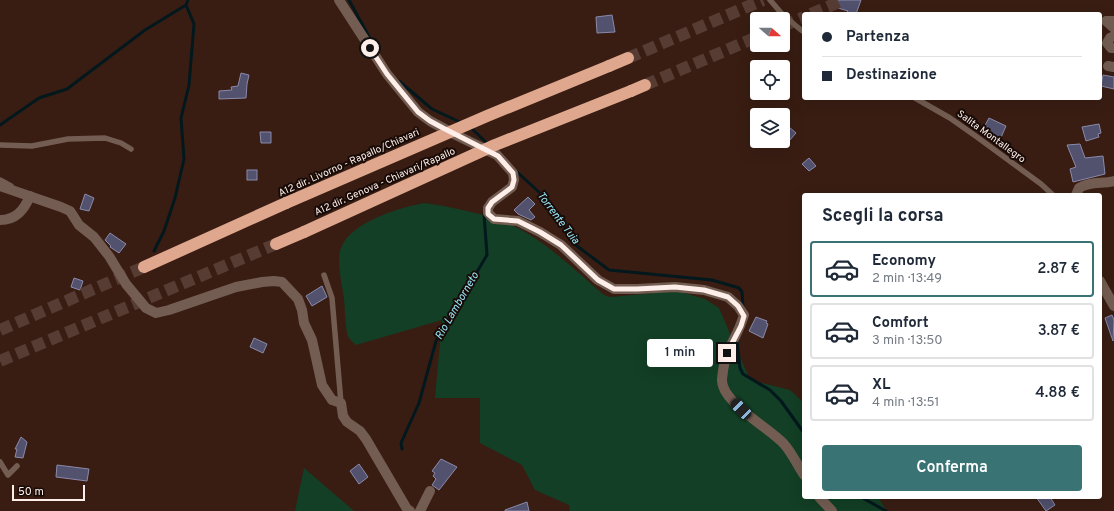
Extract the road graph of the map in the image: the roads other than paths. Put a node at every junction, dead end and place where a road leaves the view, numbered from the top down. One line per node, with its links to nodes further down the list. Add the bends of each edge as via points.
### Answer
1 (339, 0): 29 (street, via 387,74 418,112 449,132 498,156 513,173 512,187 488,208 488,214 494,219 518,221 540,232 561,245 598,280 614,289 675,287 704,290 728,297 738,306 744,316 727,353 722,382 727,396 785,445)
2 (770, 0): 5 (lane)
3 (1114, 21): 4 (street, via 1106,21)
4 (1114, 28)
5 (802, 31)
6 (1114, 36): 7 (street, via 1108,44)
7 (1114, 48)
8 (628, 58): 22 (highway, A12 dir. Livorno - Rapallo/Chiavari, bridge, via 487,116)
9 (645, 85): 21 (highway, A12 dir. Genova - Chiavari/Rapallo, bridge, via 495,145)
10 (918, 100): 17 (lane, Salita Montallegro, via 950,118)
11 (0, 145): 12 (lane, via 32,146 68,139 105,138)
12 (131, 149)
13 (0, 180): 16 (lane, via 11,185)
14 (1114, 181): 18 (street, via 1083,185)
15 (0, 186): 16 (street)
16 (13, 190): 19 (street)
17 (1052, 193)
18 (1077, 193)
19 (30, 196): 20 (street, via 19,214 8,220); 26 (street, via 70,211 79,225 94,237 105,251 126,284 146,308 156,313 236,287 262,282 282,282 298,299 304,323 312,340 322,385 332,400)
20 (0, 220)
21 (276, 244)
22 (144, 267)
23 (324, 276): 26 (lane, via 332,298)
24 (1102, 285): 25 (street)
25 (1114, 306)
26 (340, 403): 32 (street, via 343,416 366,438)
27 (0, 462): 28 (lane, via 8,475)
28 (17, 466)
29 (802, 473)
30 (430, 491): 33 (street)
31 (821, 499): 34 (street)
32 (410, 511)
33 (420, 511)
34 (832, 511)

